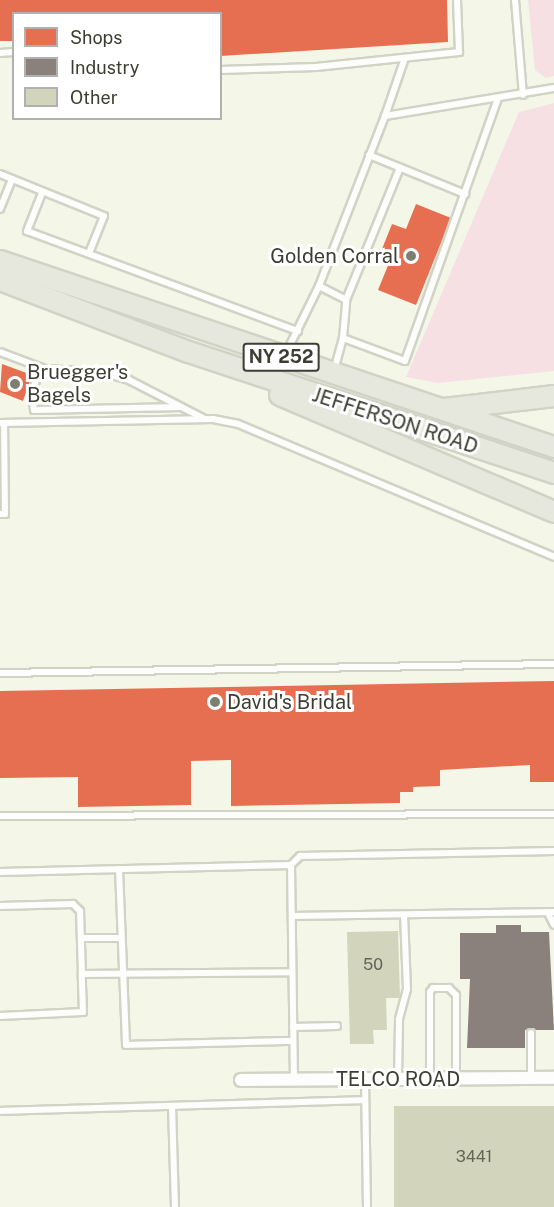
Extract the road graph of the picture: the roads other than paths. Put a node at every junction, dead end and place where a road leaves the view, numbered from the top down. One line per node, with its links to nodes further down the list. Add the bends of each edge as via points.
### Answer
1 (457, 0): 3 (lane, via 459,52)
2 (515, 0): 6 (lane)
3 (405, 58): 4 (lane, via 320,67); 8 (lane)
4 (222, 70)
5 (554, 88): 6 (lane)
6 (523, 95): 7 (lane)
7 (498, 99): 8 (lane); 14 (lane)
8 (384, 116): 9 (lane)
9 (369, 155): 10 (lane); 19 (lane)
10 (400, 168): 14 (lane); 20 (lane)
11 (0, 174): 12 (lane)
12 (12, 179): 13 (lane); 15 (lane)
13 (42, 193): 16 (lane, via 104,216); 16 (lane, via 27,231)
14 (465, 194): 22 (lane, via 405,361)
15 (0, 209)
16 (89, 253): 21 (lane)
17 (0, 261): 25 (main road, JEFFERSON ROAD / NY 252)
18 (0, 280): 24 (main road, JEFFERSON ROAD / NY 252)
19 (319, 286): 20 (lane); 21 (lane)
20 (346, 300): 22 (lane)
21 (298, 331): 25 (lane)
22 (343, 338): 27 (lane)
23 (0, 352): 26 (lane)
24 (189, 352): 34 (main road, JEFFERSON ROAD / NY 252); 35 (main road, via 225,373)
25 (284, 358): 27 (main road, JEFFERSON ROAD / NY 252)
26 (40, 367): 29 (lane, via 100,372 129,380); 29 (lane, via 32,394 34,411)
27 (333, 374): 30 (main road, JEFFERSON ROAD / NY 252)
28 (554, 396): 30 (main road)
29 (182, 407): 31 (lane)
30 (440, 410): 33 (main road, JEFFERSON ROAD / NY 252)
31 (206, 420): 32 (lane); 37 (lane, via 263,433)
32 (2, 423): 36 (lane, via 5,514)
33 (554, 447)
34 (554, 473)
35 (554, 512)
36 (0, 514)
37 (554, 557)
38 (554, 664): 39 (lane)
39 (0, 673)
40 (554, 814): 41 (lane)
41 (0, 816)
42 (554, 851): 43 (lane, via 300,856)
43 (291, 865): 44 (lane); 49 (lane)
44 (119, 869): 45 (lane); 52 (lane)
45 (0, 872)
46 (0, 906): 51 (lane, via 73,904 80,911)
47 (551, 912): 48 (lane); 50 (lane)
48 (404, 915): 49 (lane); 63 (lane, via 407,989 399,1018)
49 (292, 916): 53 (lane)
50 (554, 925)
51 (81, 938): 52 (lane); 55 (lane)
52 (120, 938): 54 (lane)
53 (292, 972): 54 (lane); 58 (lane)
54 (121, 973): 55 (lane); 60 (lane, via 126,1046)
55 (82, 974): 56 (lane, via 83,1012)
56 (0, 1016)
57 (338, 1026): 58 (lane)
58 (293, 1027): 60 (lane)
59 (531, 1033): 61 (lane)
60 (293, 1041): 67 (lane)
61 (531, 1078): 62 (street, TELCO ROAD); 65 (street, TELCO ROAD)
62 (554, 1078)
63 (398, 1079): 64 (street, TELCO ROAD); 68 (street, TELCO ROAD)
64 (430, 1079): 65 (street, TELCO ROAD); 65 (lane, via 430,992 434,988 449,988 456,995)
65 (456, 1079)
66 (241, 1080): 67 (street, TELCO ROAD)
67 (294, 1080): 68 (street, TELCO ROAD)
68 (365, 1080): 69 (lane)
69 (365, 1100): 70 (lane); 73 (lane)
70 (172, 1106): 71 (lane); 72 (lane)
71 (0, 1111)
72 (175, 1207)
73 (367, 1207)

